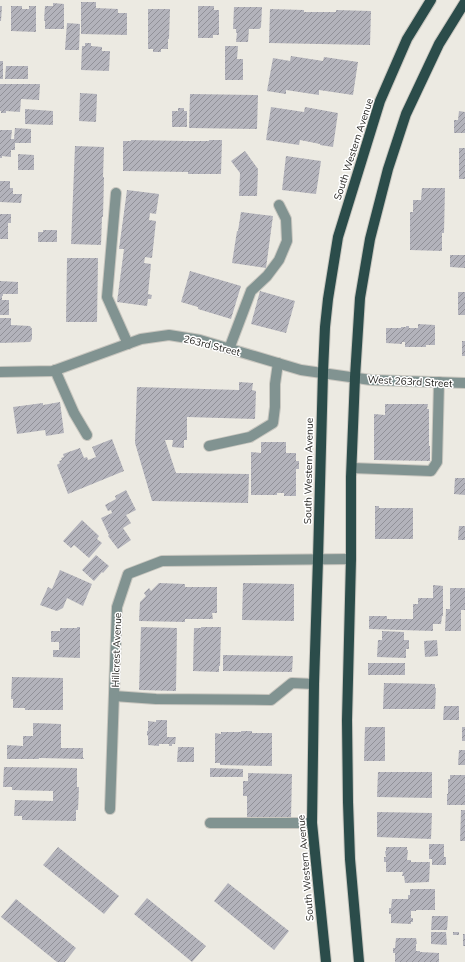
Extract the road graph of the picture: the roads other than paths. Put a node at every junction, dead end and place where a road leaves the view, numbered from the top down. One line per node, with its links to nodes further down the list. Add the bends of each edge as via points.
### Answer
1 (431, 0): 10 (main road, South Western Avenue, via 407,39 380,101 338,237 328,299)
2 (465, 2): 11 (main road, via 439,44 406,114 388,169 370,239 360,298)
3 (116, 193): 5 (street, via 107,297)
4 (279, 204): 6 (street, via 286,219 287,241 267,276 251,291)
5 (128, 344): 6 (street, 263rd Street, via 140,339 169,335 200,340); 8 (street, 263rd Street)
6 (229, 349): 7 (street, 263rd Street)
7 (278, 363): 10 (street, 263rd Street, via 301,370); 15 (street, via 275,384 276,407 272,424 250,437)
8 (55, 370): 9 (street, 263rd Street); 14 (street)
9 (0, 372)
10 (323, 372): 11 (street, 263rd Street); 17 (main road, South Western Avenue)
11 (355, 377): 12 (street, West 263rd Street, via 371,380); 16 (main road)
12 (439, 382): 13 (street, West 263rd Street); 16 (street, via 437,462 431,471)
13 (465, 383)
14 (87, 435)
15 (209, 446)
16 (352, 468): 18 (main road)
17 (318, 559): 18 (street, Hillcrest Avenue); 19 (main road, South Western Avenue); 20 (street, Hillcrest Avenue, via 162,561 128,574 117,607)
18 (351, 559): 25 (main road, via 347,720 348,802)
19 (314, 684): 20 (street, via 292,683 272,700); 23 (main road, South Western Avenue)
20 (114, 696): 21 (street, Hillcrest Avenue)
21 (110, 809)
22 (210, 823): 23 (street)
23 (312, 823): 24 (main road, South Western Avenue)
24 (326, 962)
25 (359, 962)

